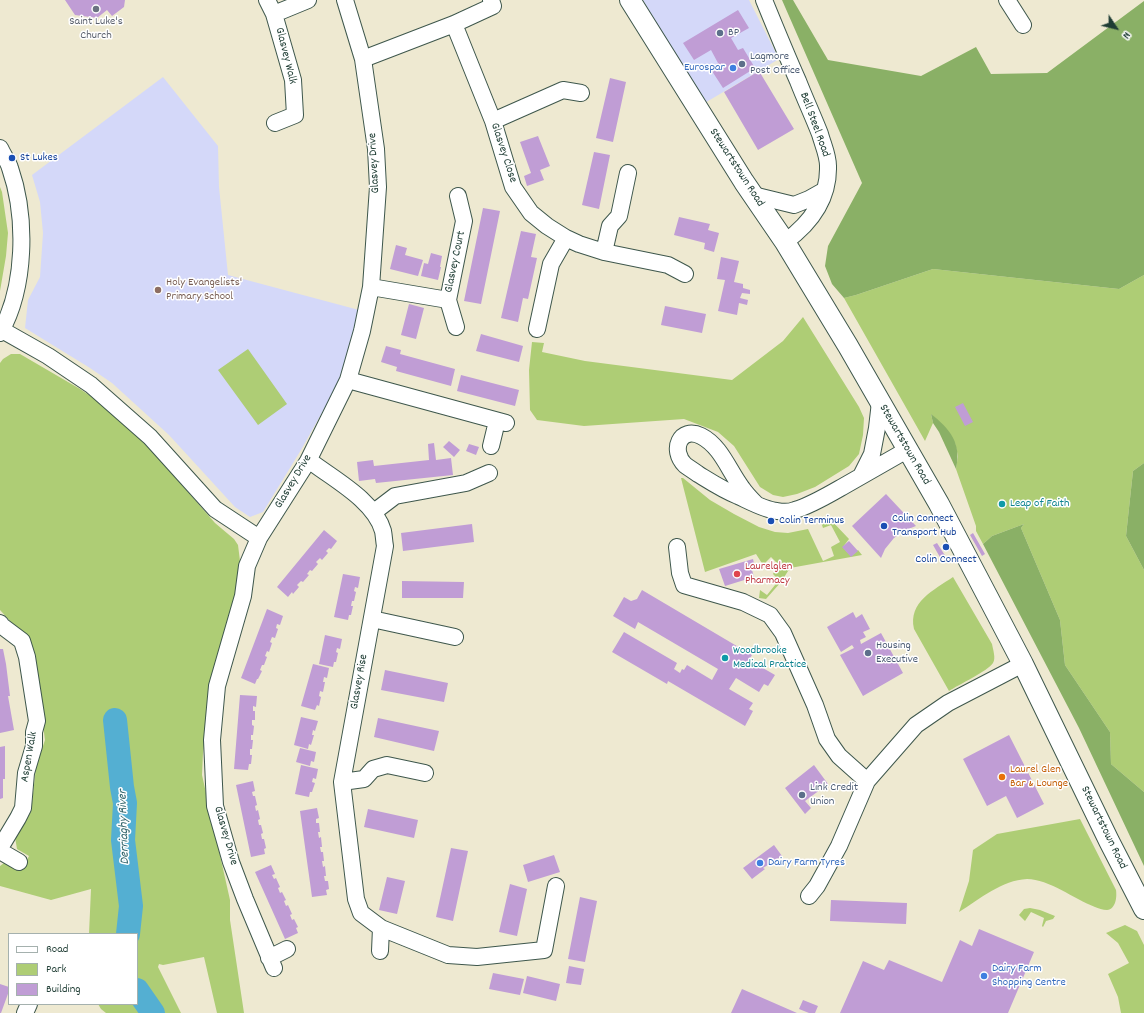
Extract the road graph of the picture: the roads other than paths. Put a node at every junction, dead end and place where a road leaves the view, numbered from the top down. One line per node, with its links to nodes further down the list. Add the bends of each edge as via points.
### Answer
1 (308, 0): 7 (street)
2 (345, 0): 10 (street, Glasvey Drive)
3 (491, 0): 8 (street, via 493,6)
4 (630, 0): 18 (main road, Stewartstown Road)
5 (764, 0): 16 (street, Bell Steel Road, via 826,151 828,180)
6 (1007, 0): 9 (street)
7 (271, 7): 13 (street, Glasvey Walk, via 293,80 295,115)
8 (454, 24): 10 (street); 12 (street, Glasvey Close)
9 (1024, 25)
10 (363, 59): 23 (street, Glasvey Drive, via 376,149 378,187)
11 (581, 93): 12 (street, via 563,90)
12 (493, 121): 19 (street, Glasvey Close, via 513,187 530,213)
13 (275, 123)
14 (0, 148): 27 (street, via 10,167 17,194 21,258 16,290)
15 (628, 173): 21 (street, via 619,216 610,226)
16 (825, 190): 18 (street, via 794,205); 20 (street, Bell Steel Road, via 814,215 798,233)
17 (458, 196): 24 (street, Glasvey Court, via 464,221)
18 (753, 196): 20 (main road, Stewartstown Road)
19 (566, 238): 21 (street, Glasvey Close); 26 (street, via 551,264)
20 (785, 242): 29 (main road, Stewartstown Road)
21 (604, 252): 22 (street, Glasvey Close, via 668,265)
22 (685, 274)
23 (371, 287): 24 (street); 28 (street, Glasvey Drive)
24 (448, 300): 25 (street, Glasvey Court)
25 (456, 327)
26 (537, 329)
27 (1, 332): 37 (street, via 48,356 91,385 150,437 215,509)
28 (348, 380): 30 (street, via 502,422); 32 (street, Glasvey Drive)
29 (880, 402): 31 (main road, Stewartstown Road); 34 (street, via 872,454)
30 (490, 446)
31 (907, 450): 34 (street); 42 (main road, Stewartstown Road)
32 (308, 461): 36 (street, Glasvey Rise, via 361,498); 37 (street, Glasvey Drive)
33 (490, 473): 36 (street, via 466,483 395,496)
34 (861, 476): 35 (street, via 831,494 794,511 777,511)
35 (756, 504): 35 (street, via 714,484 686,466 678,454 679,441 692,434 701,436 712,444 742,489)
36 (374, 512): 39 (street, Glasvey Rise, via 382,530 385,546)
37 (259, 538): 52 (street, Glasvey Drive, via 247,566 243,596 217,686 212,740 215,806 244,899 271,963)
38 (677, 546): 44 (street, via 684,585 743,602 770,615 783,632 815,704 827,739 839,756)
39 (372, 619): 41 (street); 45 (street, Glasvey Rise)
40 (0, 623): 46 (street, Aspen Walk, via 22,641 37,721 34,746 26,773 23,808)
41 (455, 637)
42 (1023, 664): 44 (street, via 948,703 916,725); 50 (main road, Stewartstown Road)
43 (425, 773): 45 (street, via 387,765 373,769 364,779)
44 (867, 781): 49 (street, via 839,846)
45 (342, 782): 51 (street, Glasvey Rise, via 356,899 361,913)
46 (0, 849): 47 (street)
47 (19, 862)
48 (556, 886): 51 (street, Glasvey Rise, via 544,950 477,957 448,955)
49 (809, 896)
50 (1144, 909)
51 (381, 928): 53 (street)
52 (287, 949)
53 (380, 951)

